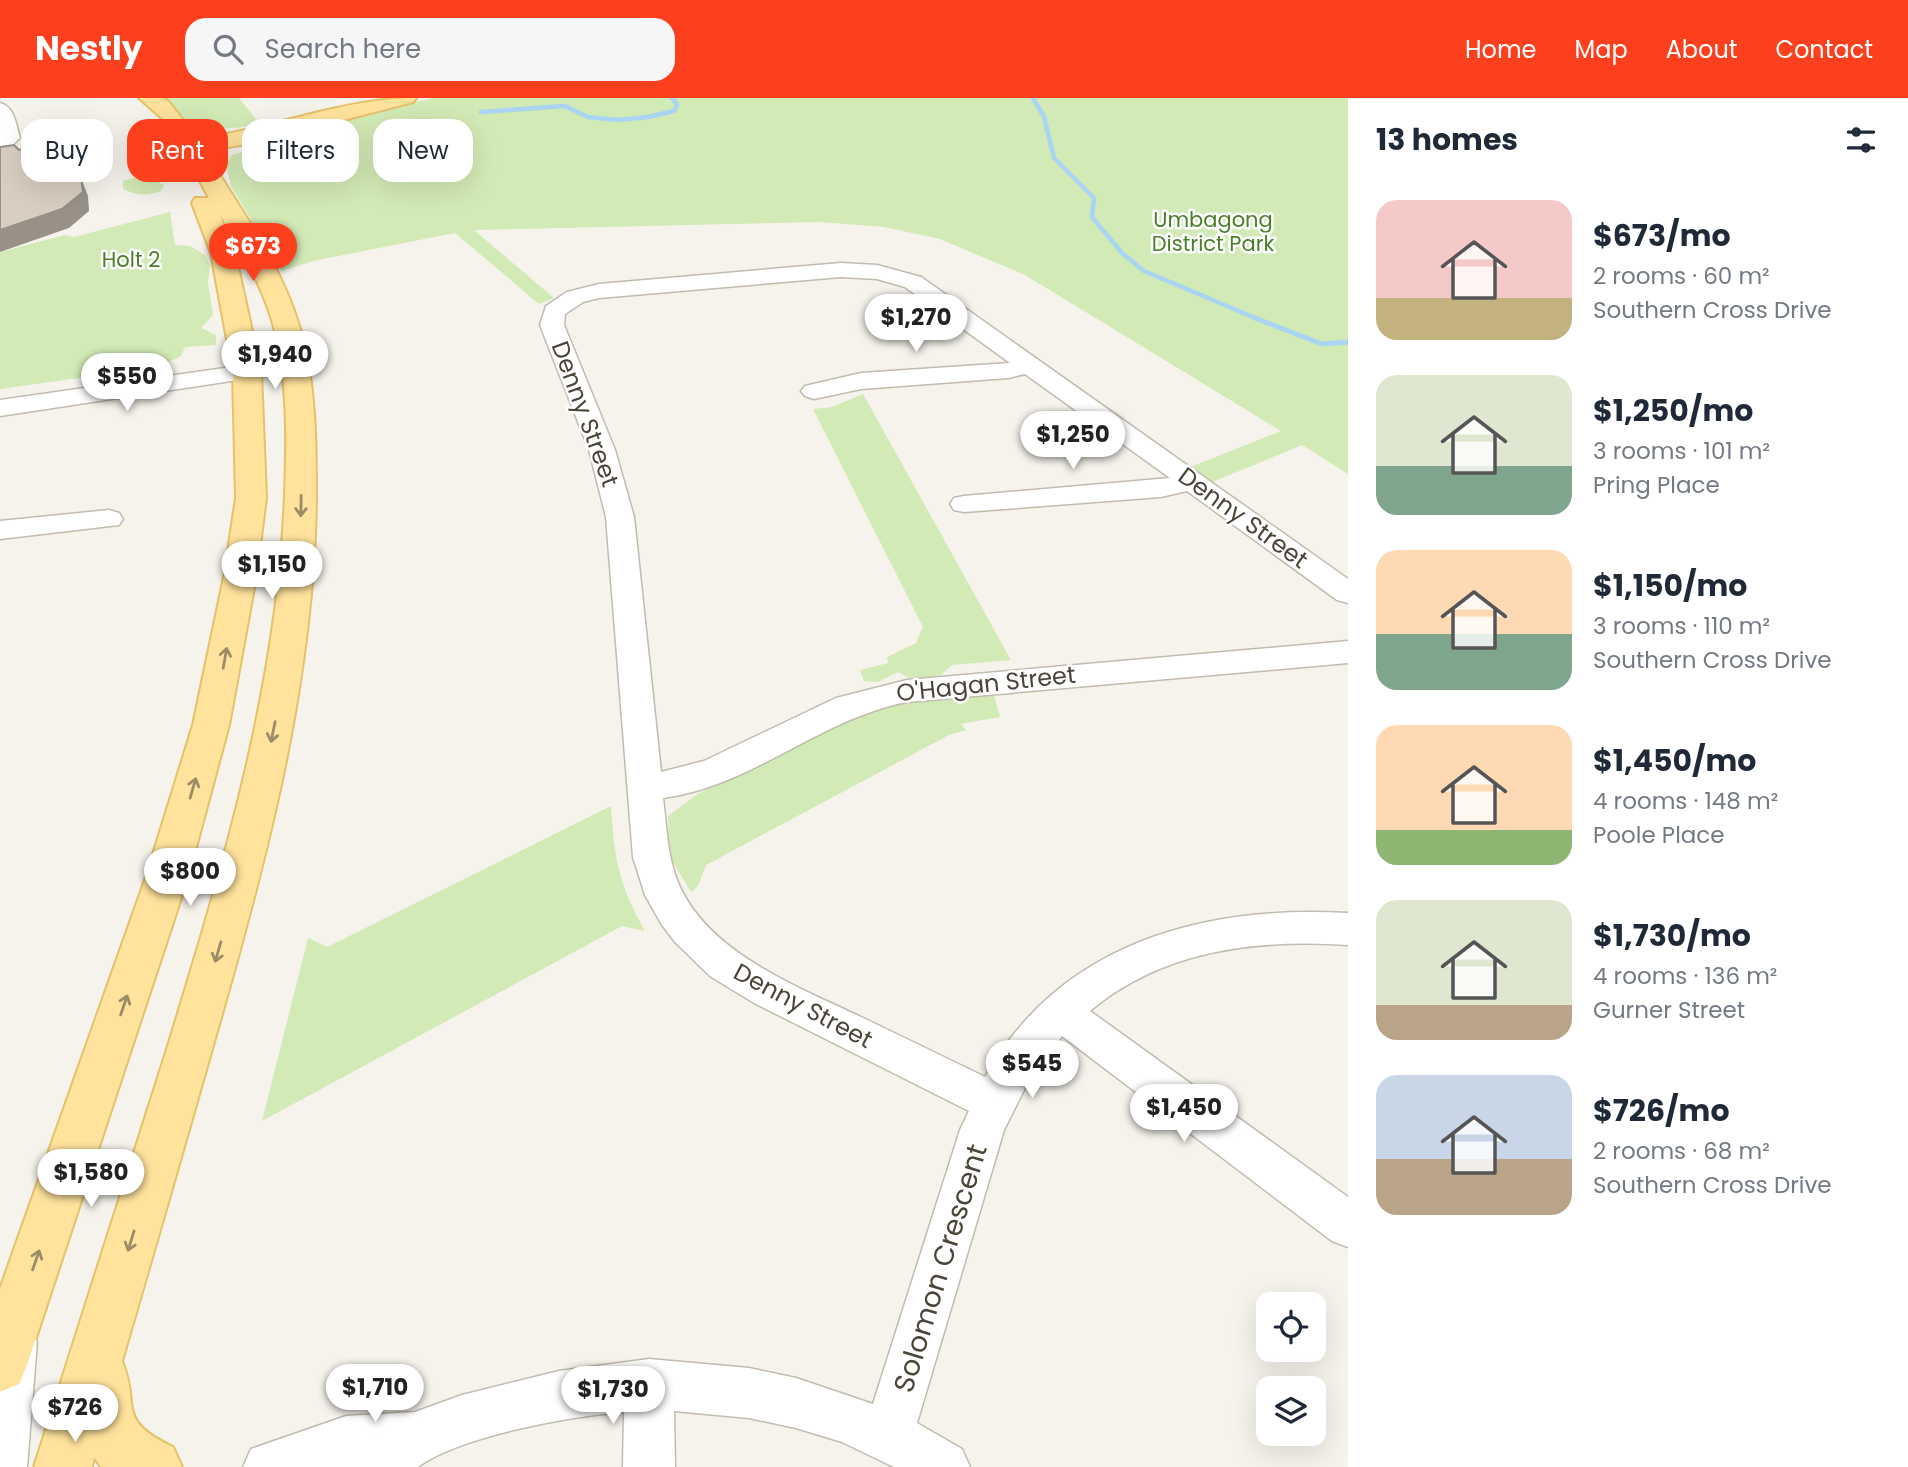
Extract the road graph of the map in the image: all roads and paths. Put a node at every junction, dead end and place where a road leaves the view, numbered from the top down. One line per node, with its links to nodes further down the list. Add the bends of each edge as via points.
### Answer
1 (142, 98): 5 (main road)
2 (149, 98): 6 (main road)
3 (406, 98): 8 (main road)
4 (0, 109): 10 (street, via 10,138)
5 (157, 119)
6 (172, 119)
7 (228, 134): 8 (main road)
8 (235, 135): 9 (main road); 12 (main road, via 208,157)
9 (228, 136)
10 (0, 146)
11 (202, 182): 12 (main road)
12 (212, 201): 13 (main road, via 272,284); 15 (main road)
13 (295, 365): 15 (street); 22 (main road, one-way to 22, via 301,438)
14 (1029, 365): 16 (street, via 860,380); 18 (street, Denny Street); 26 (street, Denny Street, via 913,282 874,270 590,292 562,303 554,312 552,325 609,471 620,517)
15 (247, 372): 17 (street); 23 (main road, via 251,498)
16 (814, 391)
17 (0, 408)
18 (1192, 481): 19 (street, via 1161,489); 24 (street, Denny Street)
19 (964, 504)
20 (109, 519): 21 (street)
21 (0, 530)
22 (299, 572): 23 (main road); 32 (main road, one-way to 32, via 287,663 239,882)
23 (240, 577): 31 (main road, one-way to 23, via 167,877 211,724)
24 (1348, 593)
25 (1348, 652): 26 (street, O'Hagan Street, via 868,698 703,777 673,786)
26 (643, 787): 29 (street, Denny Street, via 651,857 664,895 689,931 724,964 768,992)
27 (1348, 929): 28 (street, Solomon Crescent, via 1275,927 1177,945 1113,973)
28 (1059, 1012): 29 (street, Solomon Crescent, via 1023,1054); 30 (street)
29 (993, 1102): 34 (street, Solomon Crescent)
30 (1348, 1225)
31 (7, 1345): 36 (street)
32 (96, 1357): 37 (main road); 38 (main road, via 103,1409 112,1434 128,1454)
33 (649, 1384): 34 (street, via 769,1396); 35 (street, via 561,1393 472,1418); 40 (street)
34 (888, 1436): 41 (street)
35 (396, 1453): 39 (street, via 346,1442)
36 (1, 1467)
37 (63, 1467)
38 (153, 1467)
39 (269, 1467)
40 (649, 1467)
41 (944, 1467)

